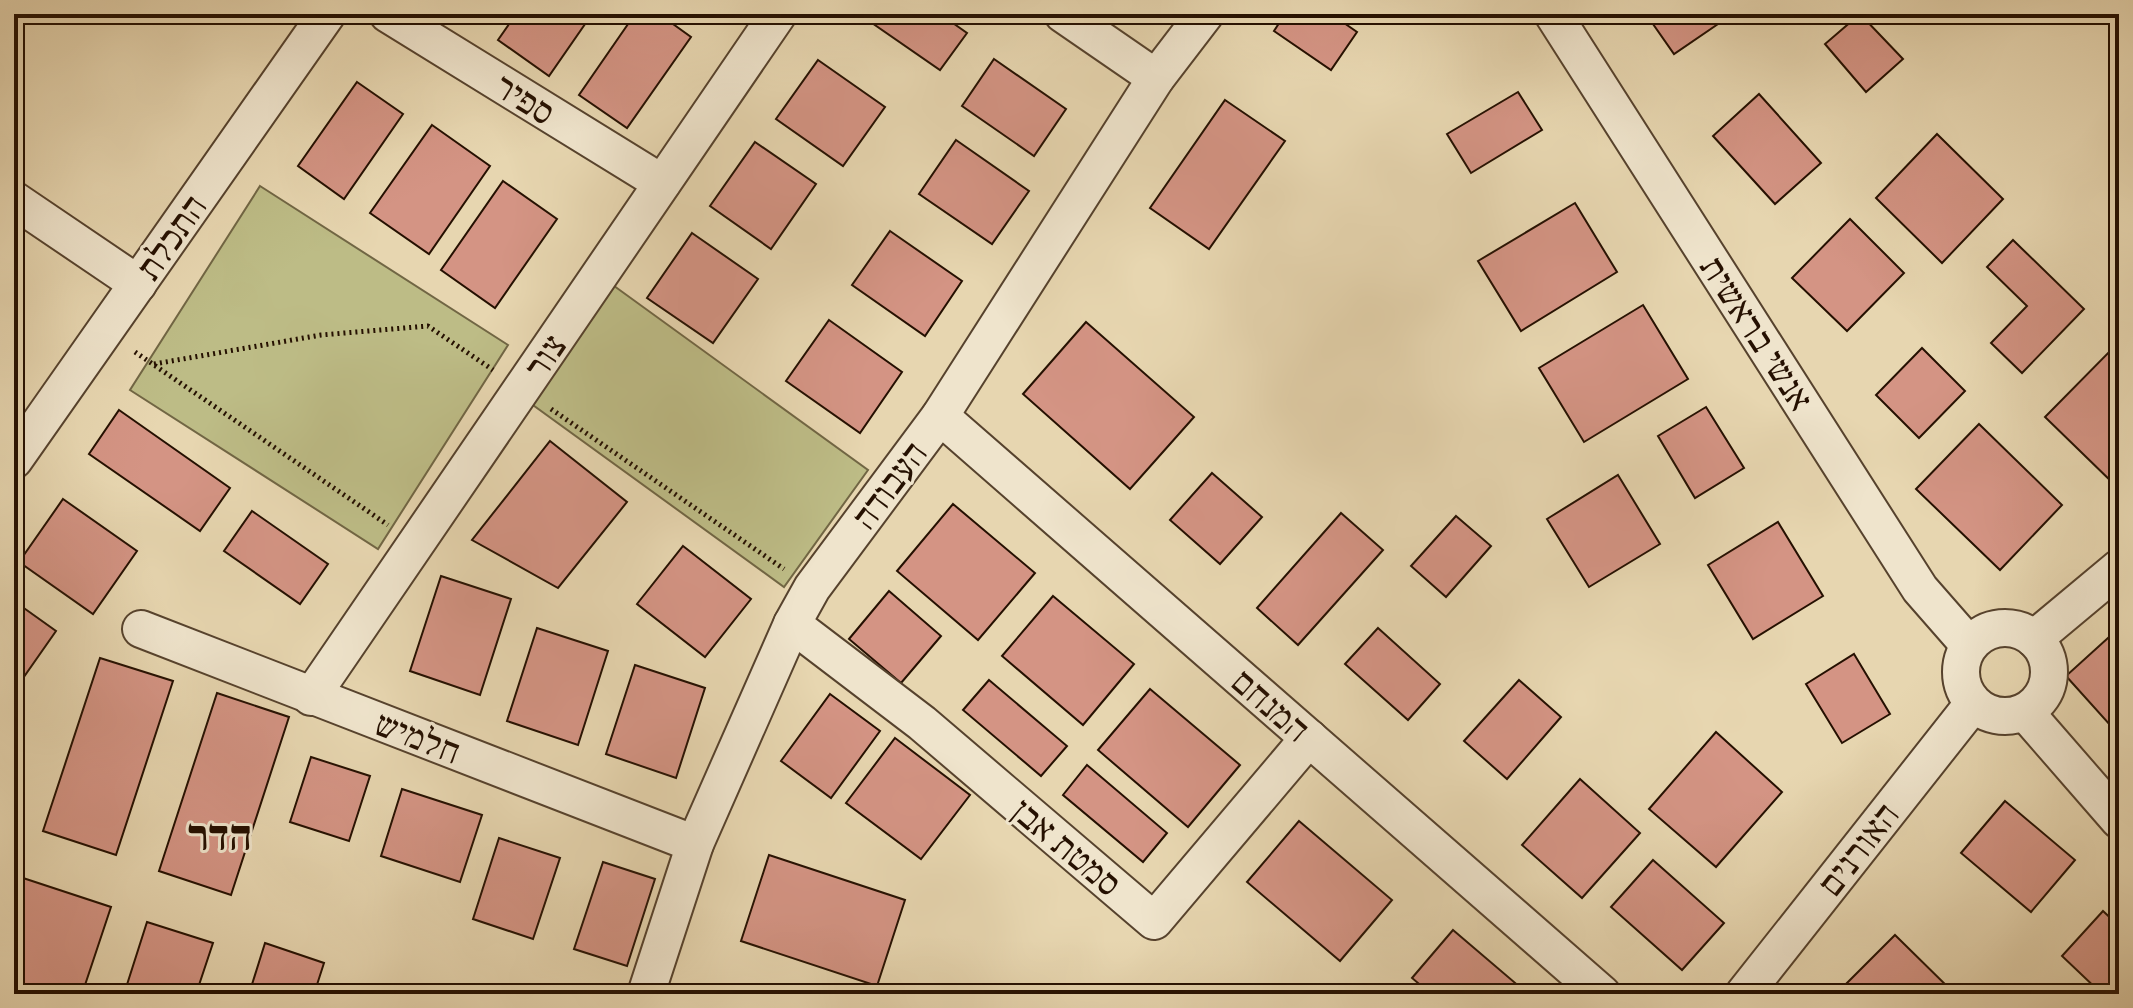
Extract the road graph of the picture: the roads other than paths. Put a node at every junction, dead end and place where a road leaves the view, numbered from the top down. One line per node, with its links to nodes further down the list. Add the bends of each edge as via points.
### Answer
1 (327, 14): 10 (street, התכלת)
2 (388, 14): 8 (street, ספיר)
3 (778, 14): 8 (street, צור)
4 (1063, 14): 7 (street)
5 (1205, 14): 7 (street, העבודה)
6 (1553, 14): 17 (street, אנשי בראשית, via 1920,589)
7 (1156, 78): 11 (street, העבודה)
8 (662, 183): 18 (street, צור)
9 (14, 200): 10 (street)
10 (138, 284): 12 (street, התכלת)
11 (940, 416): 14 (street, העבודה, via 812,588); 21 (street, המנחם)
12 (14, 460)
13 (2119, 568): 16 (street)
14 (792, 624): 21 (street, סמטת אבן, via 922,723 1154,921); 23 (street, העבודה)
15 (141, 629): 18 (street, חלמיש)
16 (2034, 639): 17 (street, via 2001,628); 20 (street, via 2048,660 2049,675 2046,690)
17 (1969, 645): 19 (street, via 1960,677)
18 (311, 697): 23 (street, חלמיש)
19 (1973, 704): 20 (street, via 1996,716); 26 (street, האורנים)
20 (2025, 712): 22 (street)
21 (1309, 738): 25 (street, המנחם)
22 (2119, 820)
23 (695, 844): 24 (street, העבודה)
24 (646, 994)
25 (1602, 994)
26 (1744, 994)

